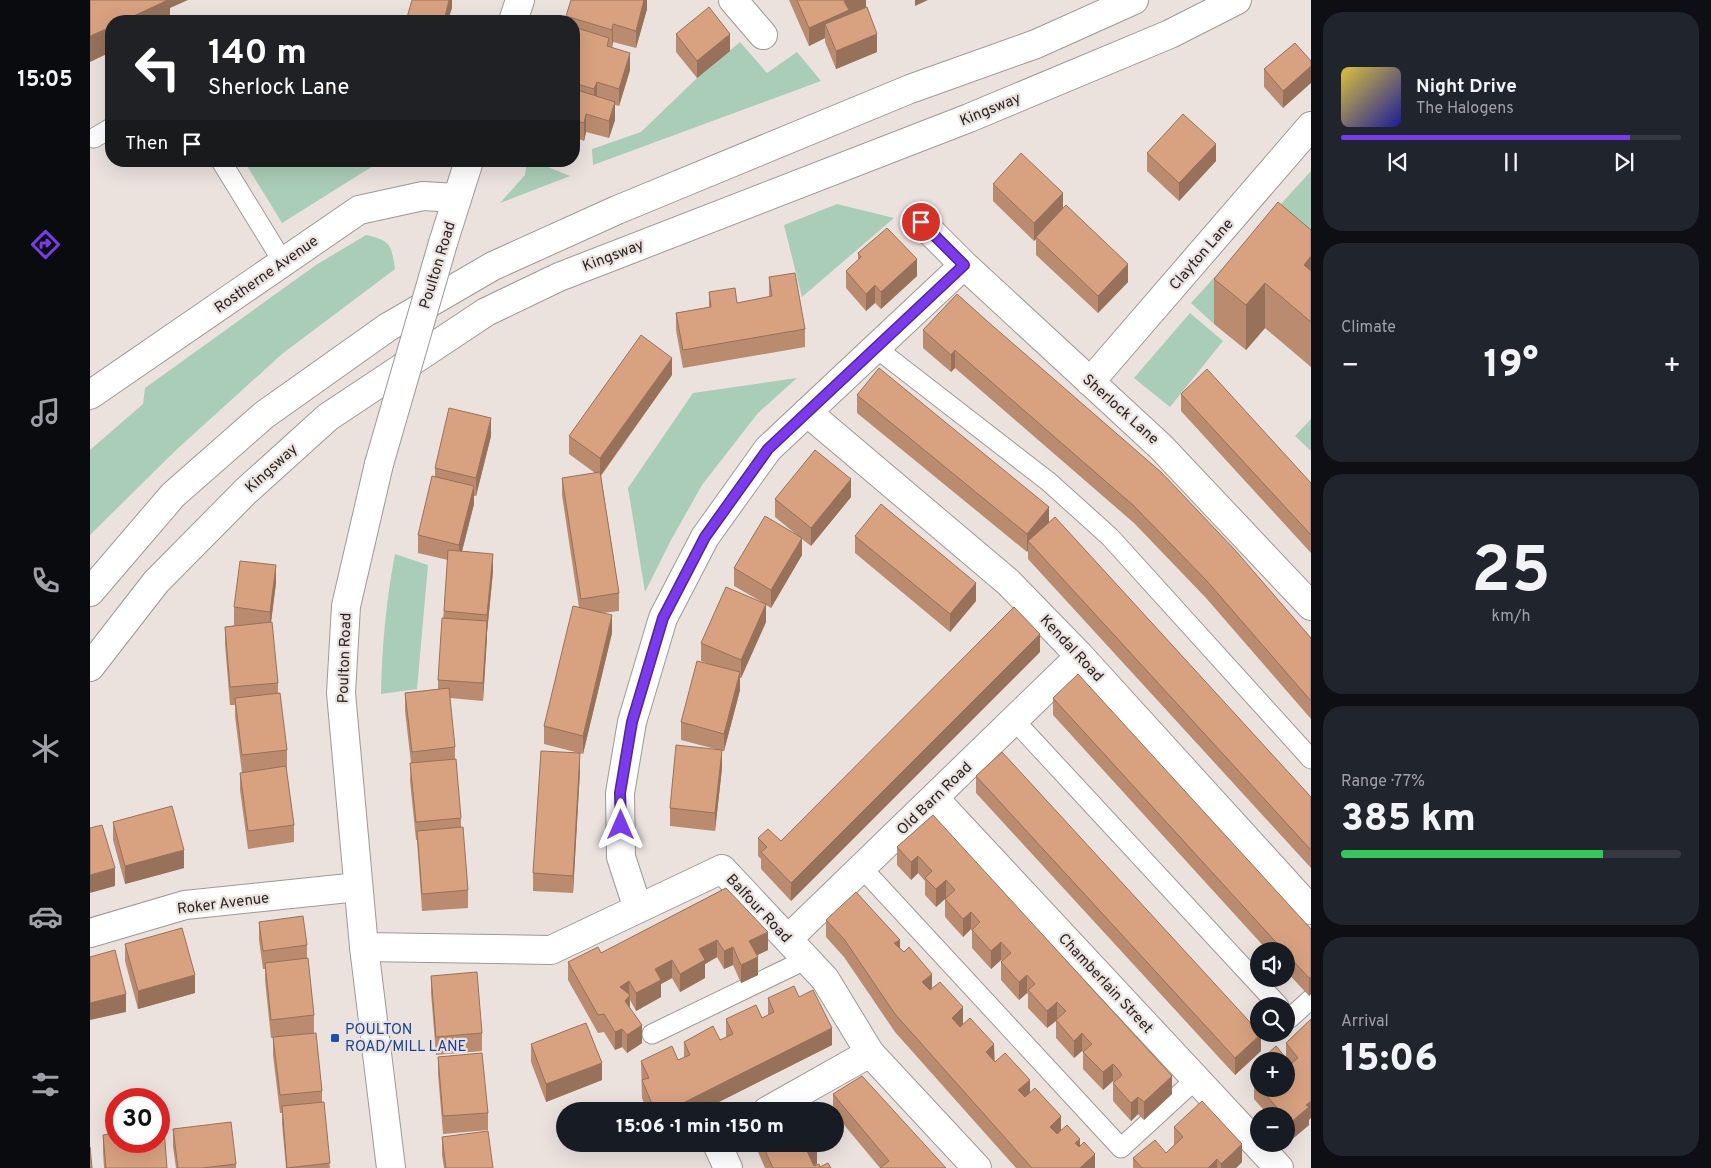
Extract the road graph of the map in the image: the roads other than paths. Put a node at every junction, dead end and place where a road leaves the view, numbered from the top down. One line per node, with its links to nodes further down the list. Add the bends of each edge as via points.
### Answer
1 (520, 0): 5 (main road)
2 (732, 0): 6 (main road)
3 (1134, 0): 20 (main road, via 1036,44 910,89 617,210 492,266 388,327 264,415 173,495)
4 (1236, 0): 23 (main road, Kingsway, via 1170,34 969,118 559,276 486,312 328,417 246,491 156,582)
5 (515, 15)
6 (763, 35)
7 (1311, 126): 17 (main road, Clayton Lane)
8 (105, 132): 9 (lane)
9 (94, 138)
10 (225, 167): 14 (lane)
11 (467, 167): 12 (main road, Poulton Road)
12 (457, 198): 14 (main road, Rostherne Avenue, via 423,196 359,210); 28 (main road, Poulton Road, bridge, via 379,464 346,606 341,692)
13 (921, 222): 15 (main road, Sherlock Lane)
14 (283, 262): 18 (main road, Rostherne Avenue)
15 (964, 265): 16 (main road); 17 (main road, Sherlock Lane)
16 (876, 348): 19 (main road); 25 (lane, via 1049,482 1110,536)
17 (1090, 382): 21 (main road, Sherlock Lane, via 1162,447)
18 (90, 395)
19 (808, 412): 22 (main road, Kendal Road, via 1008,582); 29 (main road, via 768,449 705,537 663,618 632,722 620,793 621,857)
20 (90, 592)
21 (1311, 606)
22 (1080, 656): 24 (main road, Old Barn Road); 30 (main road, Kendal Road)
23 (90, 667)
24 (1014, 720): 26 (main road, Old Barn Road); 35 (lane)
25 (1311, 759)
26 (934, 798): 27 (main road, Old Barn Road); 40 (main road, Chamberlain Street)
27 (862, 868): 32 (main road, Old Barn Road); 40 (lane, via 1121,1148)
28 (358, 887): 31 (main road, Roker Avenue, via 185,905); 33 (main road, Poulton Road)
29 (638, 909): 32 (main road, Balfour Road, via 722,869); 33 (main road, Balfour Road, via 550,950)
30 (1311, 910)
31 (90, 933)
32 (788, 939): 34 (main road, Balfour Road)
33 (364, 947): 43 (main road, Poulton Road)
34 (807, 959): 38 (lane); 39 (main road, Balfour Road, via 825,979)
35 (1271, 997)
36 (1311, 999): 37 (lane)
37 (1295, 1013)
38 (652, 1034)
39 (870, 1053): 41 (main road); 45 (main road, Balfour Road)
40 (1196, 1079): 46 (main road, Chamberlain Street)
41 (783, 1102)
42 (721, 1152): 44 (main road)
43 (391, 1168)
44 (728, 1168)
45 (977, 1168)
46 (1279, 1168)

